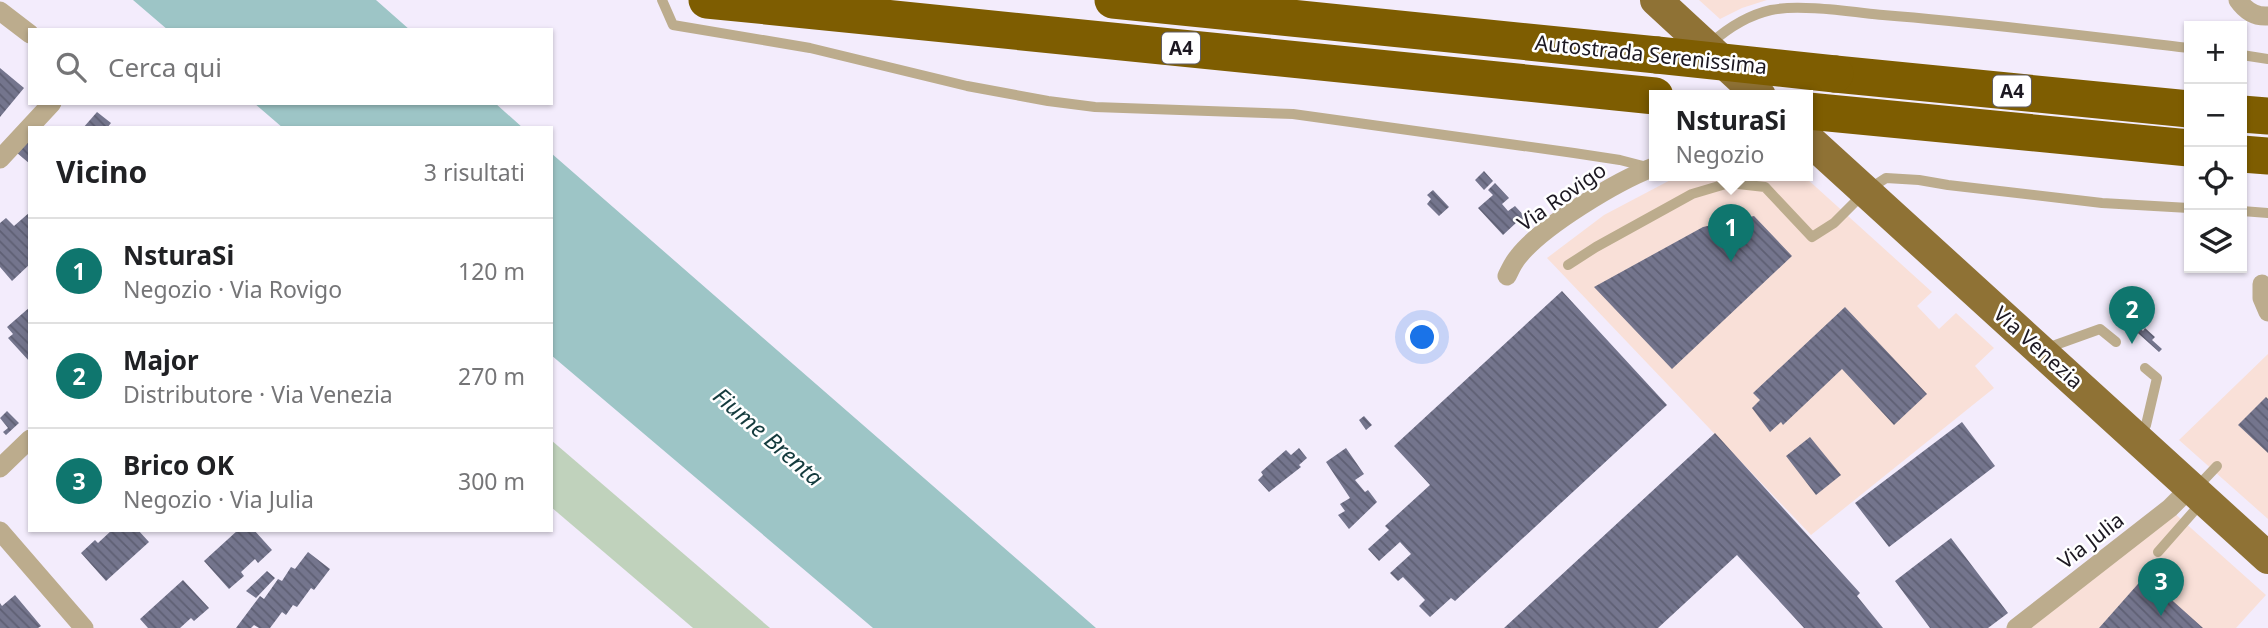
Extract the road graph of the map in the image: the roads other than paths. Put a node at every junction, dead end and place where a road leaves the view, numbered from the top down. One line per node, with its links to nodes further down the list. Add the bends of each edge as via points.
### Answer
1 (662, 0): 27 (lane, via 673,25 810,48 1048,101 1095,107 1293,114)
2 (707, 0): 14 (highway, Autostrada Serenissima / A4)
3 (1113, 0): 16 (highway, Autostrada Serenissima / A4, bridge)
4 (1656, 0): 9 (main road)
5 (2238, 0): 7 (street, via 2245,10)
6 (0, 11): 8 (street)
7 (2268, 16)
8 (28, 32)
9 (1707, 47): 10 (lane, via 1753,15 1774,9 1826,9); 13 (main road)
10 (2184, 47)
11 (2247, 56): 12 (lane)
12 (2268, 59)
13 (1754, 90)
14 (1649, 95)
15 (50, 105): 19 (street)
16 (2184, 108)
17 (2247, 114): 18 (highway)
18 (2268, 116)
19 (31, 126)
20 (28, 129): 26 (street)
21 (1813, 135): 23 (highway, A4, via 1865,116)
22 (1813, 140): 29 (main road, Via Venezia)
23 (2184, 148)
24 (2247, 154): 25 (highway)
25 (2268, 156)
26 (0, 159)
27 (1649, 167)
28 (1649, 169): 34 (street, Via Rovigo, via 1606,190 1548,230 1518,256)
29 (1866, 191): 30 (lane, via 1886,178); 33 (lane, via 1834,223 1812,237 1765,187 1728,183 1692,194); 38 (main road, Via Venezia)
30 (2184, 208)
31 (2247, 211): 32 (lane)
32 (2268, 213)
33 (1568, 265)
34 (1507, 276)
35 (2262, 285): 36 (street)
36 (2268, 312)
37 (2116, 342): 38 (lane, via 2100,329)
38 (2041, 350): 40 (main road, Via Venezia)
39 (2145, 368): 40 (lane, via 2157,378)
40 (2138, 440): 44 (main road, Via Venezia)
41 (28, 441): 43 (street)
42 (2217, 466): 44 (lane)
43 (0, 468)
44 (2197, 492): 46 (lane); 47 (main road, Via Venezia); 49 (street, Via Julia)
45 (0, 531): 48 (street)
46 (2158, 552)
47 (2268, 558)
48 (84, 628)
49 (2016, 628)

